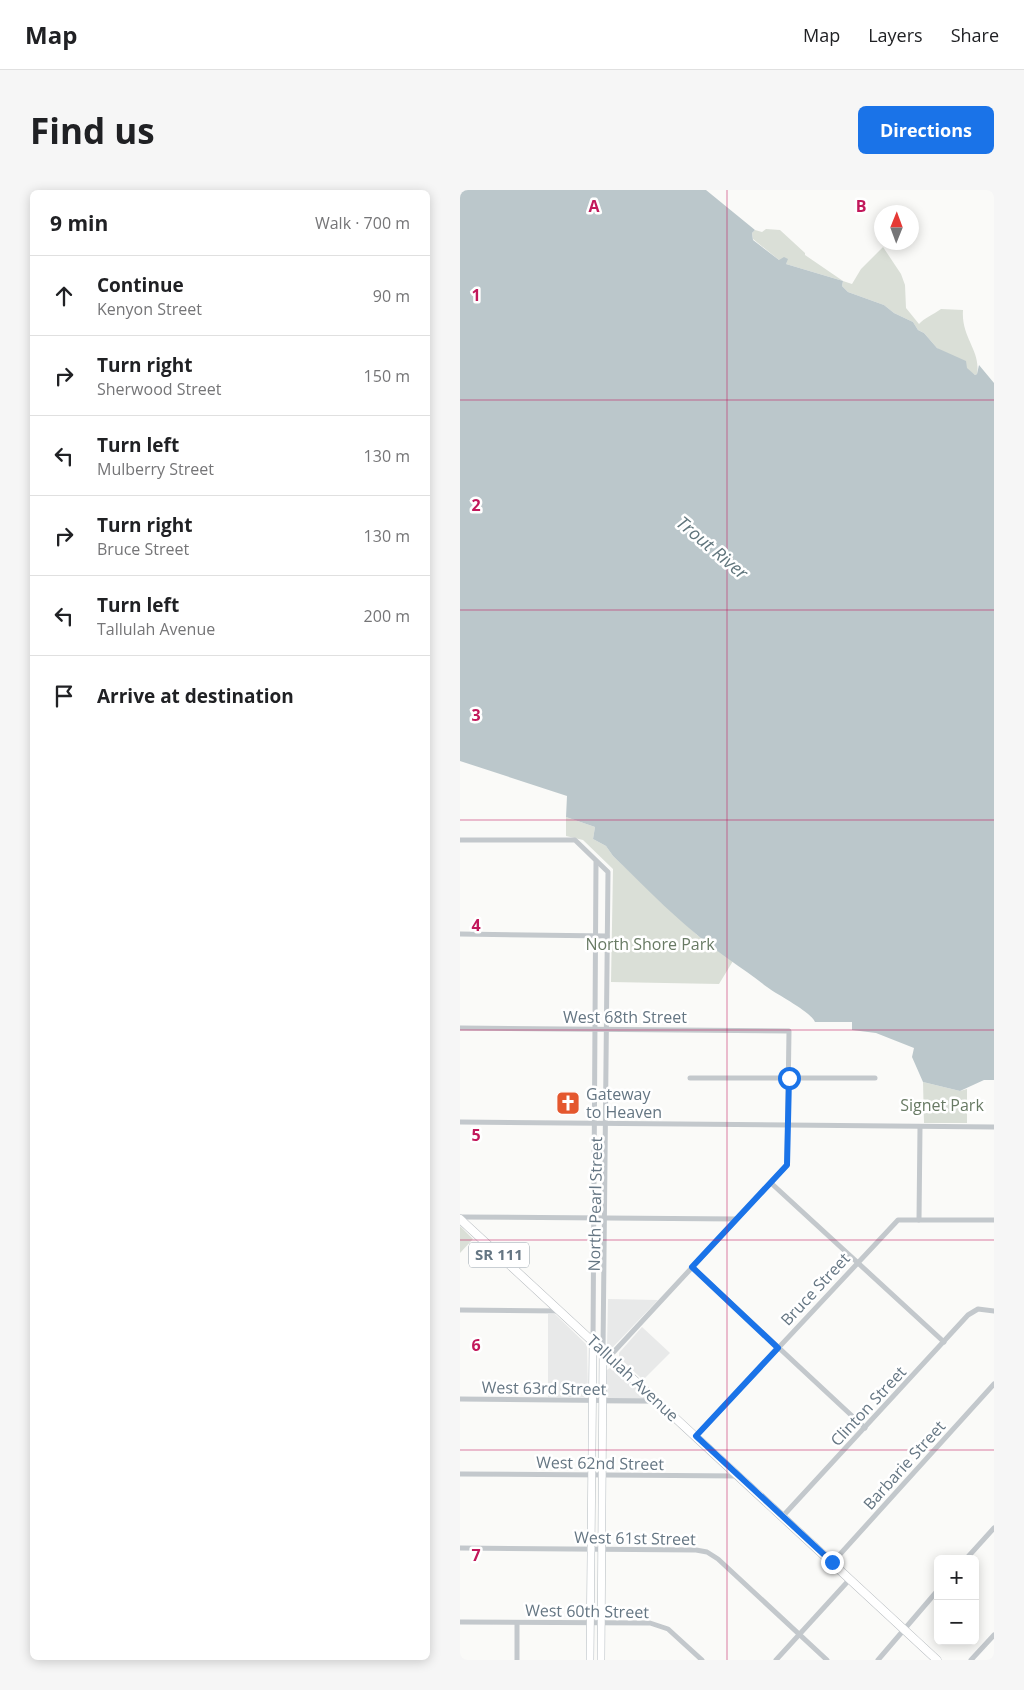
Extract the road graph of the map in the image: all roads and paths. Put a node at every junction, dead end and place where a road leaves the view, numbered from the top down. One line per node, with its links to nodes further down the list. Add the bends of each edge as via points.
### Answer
1 (460, 840): 2 (street, via 575,840)
2 (596, 862): 4 (street, North Pearl Street); 5 (street, North Pearl Street, via 608,872)
3 (460, 934): 4 (street)
4 (597, 935): 5 (street); 7 (street, North Pearl Street)
5 (607, 936): 8 (street, North Pearl Street)
6 (460, 1028): 7 (street, West 68th Street)
7 (596, 1029): 8 (street, West 68th Street); 13 (street, North Pearl Street)
8 (607, 1029): 10 (street, West 68th Street, via 789,1031); 14 (street, North Pearl Street)
9 (690, 1078): 10 (street)
10 (789, 1078): 11 (street); 15 (street)
11 (875, 1078)
12 (460, 1122): 13 (street)
13 (596, 1123): 14 (street); 20 (street, North Pearl Street)
14 (606, 1123): 15 (street); 21 (street, North Pearl Street)
15 (789, 1126): 16 (street); 18 (street, via 787,1165)
16 (920, 1127): 17 (street); 23 (street)
17 (994, 1128)
18 (771, 1182): 22 (street); 25 (street)
19 (460, 1218): 20 (street); 28 (main road, Tallulah Avenue / SR 111)
20 (594, 1218): 21 (street); 30 (street, North Pearl Street)
21 (605, 1218): 22 (street); 33 (street, North Pearl Street)
22 (737, 1219): 26 (street)
23 (918, 1220): 24 (street, Bruce Street); 25 (street, Bruce Street, via 898,1220)
24 (994, 1220)
25 (857, 1262): 31 (street); 32 (street, Bruce Street)
26 (692, 1267): 32 (street); 33 (street)
27 (460, 1310): 28 (street)
28 (560, 1311): 30 (main road, Tallulah Avenue / SR 111)
29 (994, 1311): 31 (street, Clinton Street, via 973,1311)
30 (593, 1342): 33 (main road, Tallulah Avenue / SR 111); 36 (street, North Pearl Street)
31 (944, 1342): 39 (street, Clinton Street)
32 (778, 1348): 39 (street); 40 (street, Bruce Street)
33 (606, 1354): 37 (street, North Pearl Street); 38 (main road, Tallulah Avenue / SR 111)
34 (994, 1384): 51 (street, Barbarie Street)
35 (460, 1400): 36 (street, West 63rd Street)
36 (592, 1401): 37 (street, West 63rd Street); 42 (street, North Pearl Street)
37 (603, 1401): 38 (street, West 63rd Street); 43 (street, North Pearl Street)
38 (658, 1401): 40 (main road, Tallulah Avenue / SR 111)
39 (864, 1428): 45 (street, Clinton Street)
40 (696, 1436): 44 (main road, Tallulah Avenue / SR 111)
41 (460, 1474): 42 (street, West 62nd Street)
42 (592, 1475): 43 (street, West 62nd Street); 48 (street, North Pearl Street)
43 (603, 1475): 44 (street, West 62nd Street); 49 (street, North Pearl Street)
44 (739, 1476): 45 (main road, Tallulah Avenue / SR 111)
45 (782, 1517): 51 (main road, Tallulah Avenue / SR 111)
46 (994, 1528): 50 (street)
47 (460, 1548): 48 (street, West 61st Street)
48 (591, 1549): 49 (street, West 61st Street); 56 (street, North Pearl Street)
49 (602, 1549): 57 (street, North Pearl Street); 59 (street, West 61st Street, via 707,1552 718,1558)
50 (970, 1555)
51 (832, 1562): 52 (main road, Tallulah Avenue / SR 111)
52 (850, 1579): 58 (main road, Tallulah Avenue / SR 111); 59 (street)
53 (934, 1594): 58 (street)
54 (460, 1622): 55 (street, West 60th Street)
55 (517, 1623): 56 (street, West 60th Street); 61 (street)
56 (590, 1623): 57 (street, West 60th Street); 62 (street, North Pearl Street)
57 (602, 1623): 63 (street, North Pearl Street); 64 (street, West 60th Street, via 660,1625)
58 (905, 1630): 67 (street); 68 (main road, Tallulah Avenue / SR 111)
59 (800, 1634): 65 (street); 66 (street, West 61st Street)
60 (994, 1635): 69 (street)
61 (517, 1660)
62 (590, 1660)
63 (602, 1660)
64 (702, 1660)
65 (776, 1660)
66 (827, 1660)
67 (878, 1660)
68 (938, 1660)
69 (971, 1660)

